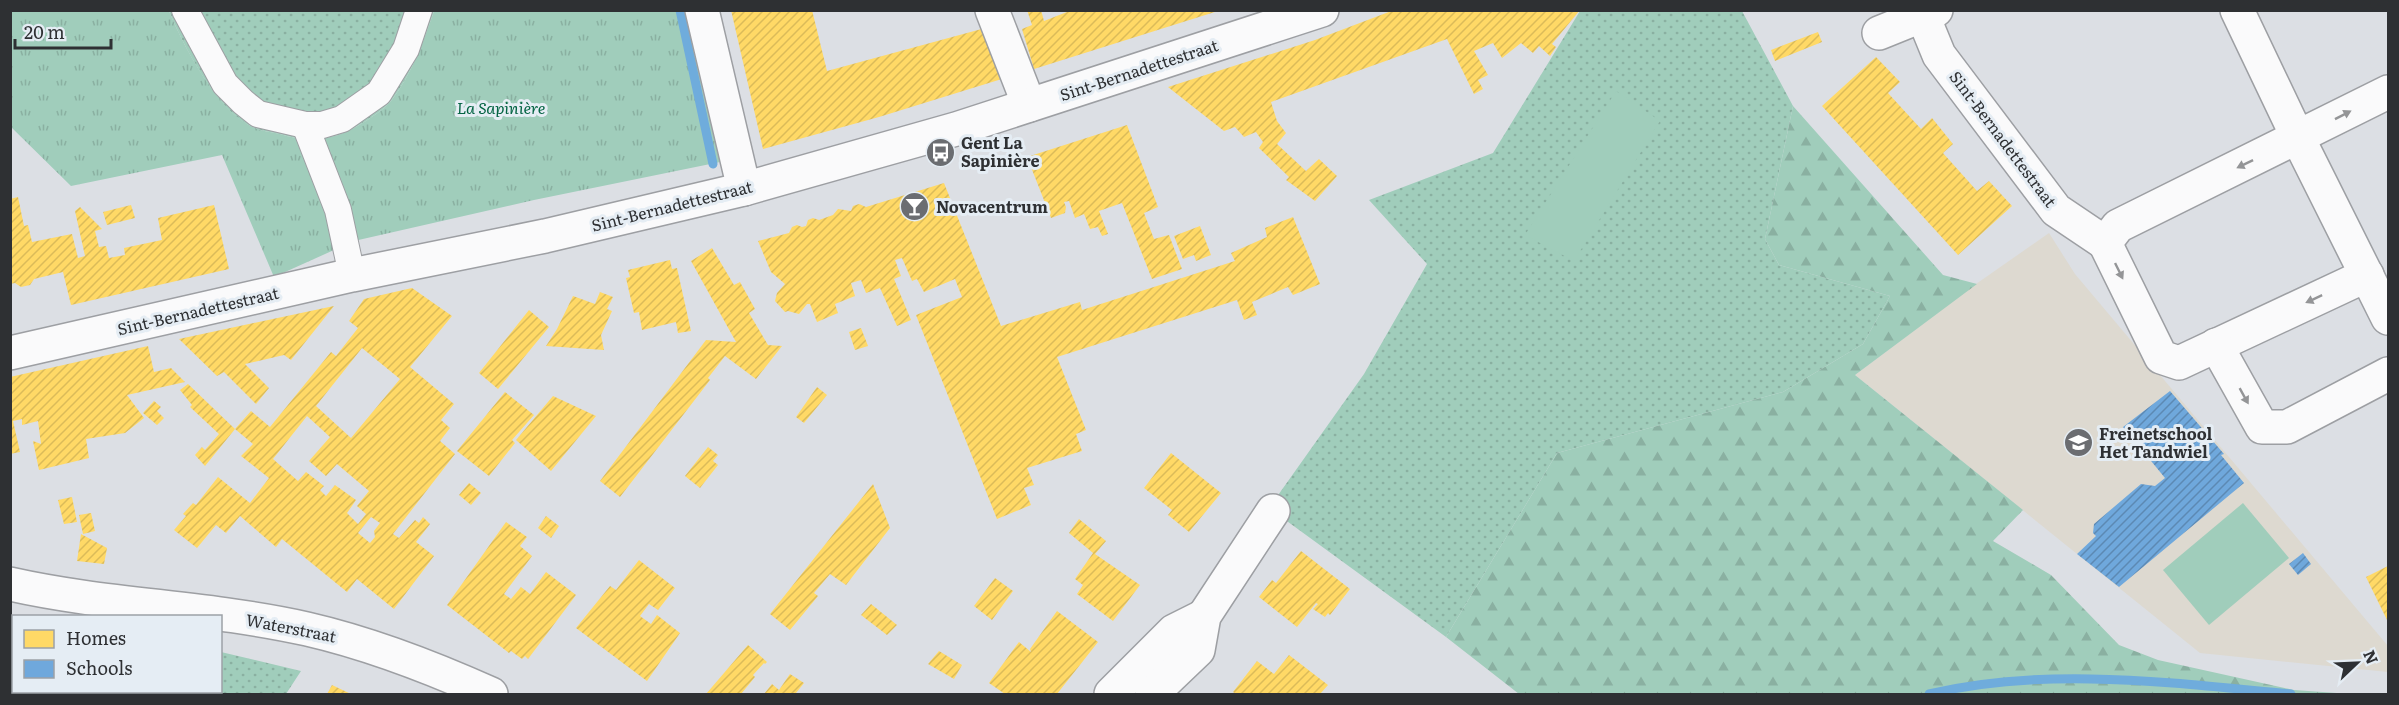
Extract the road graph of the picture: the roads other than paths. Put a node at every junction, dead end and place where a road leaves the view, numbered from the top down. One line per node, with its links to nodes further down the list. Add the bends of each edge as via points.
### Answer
1 (185, 10): 11 (street, via 225,84 243,102 258,114)
2 (419, 10): 11 (street, via 406,50 379,93 342,119)
3 (702, 10): 13 (street)
4 (992, 10): 10 (street)
5 (1322, 10): 10 (street, Sint-Bernadettestraat)
6 (2237, 10): 12 (street)
7 (1930, 13): 8 (street, Sint-Bernadettestraat); 14 (street, Sint-Bernadettestraat, via 1938,55 2056,210)
8 (1879, 33)
9 (2388, 92): 12 (street, one-way to 9)
10 (1029, 105): 13 (street, Sint-Bernadettestraat)
11 (305, 125): 15 (street, via 338,210)
12 (2298, 138): 14 (street, one-way to 14, via 2118,226); 16 (street)
13 (744, 189): 15 (street, Sint-Bernadettestraat, via 545,236)
14 (2105, 243): 18 (street, Sint-Bernadettestraat, one-way to 18, via 2161,357 2179,363)
15 (352, 275): 19 (street, Sint-Bernadettestraat)
16 (2367, 275): 17 (street); 18 (street, Sint-Bernadettestraat, one-way to 18)
17 (2388, 318)
18 (2216, 345): 20 (street, one-way to 20, via 2262,427 2287,427)
19 (10, 353)
20 (2388, 374)
21 (1273, 511): 25 (street)
22 (10, 584): 23 (street, Waterstraat)
23 (222, 615)
24 (222, 615): 26 (street, Waterstraat, via 374,646)
25 (1204, 616): 27 (street, via 1174,631); 28 (street, via 1198,650)
26 (491, 694)
27 (1111, 694)
28 (1152, 694)

